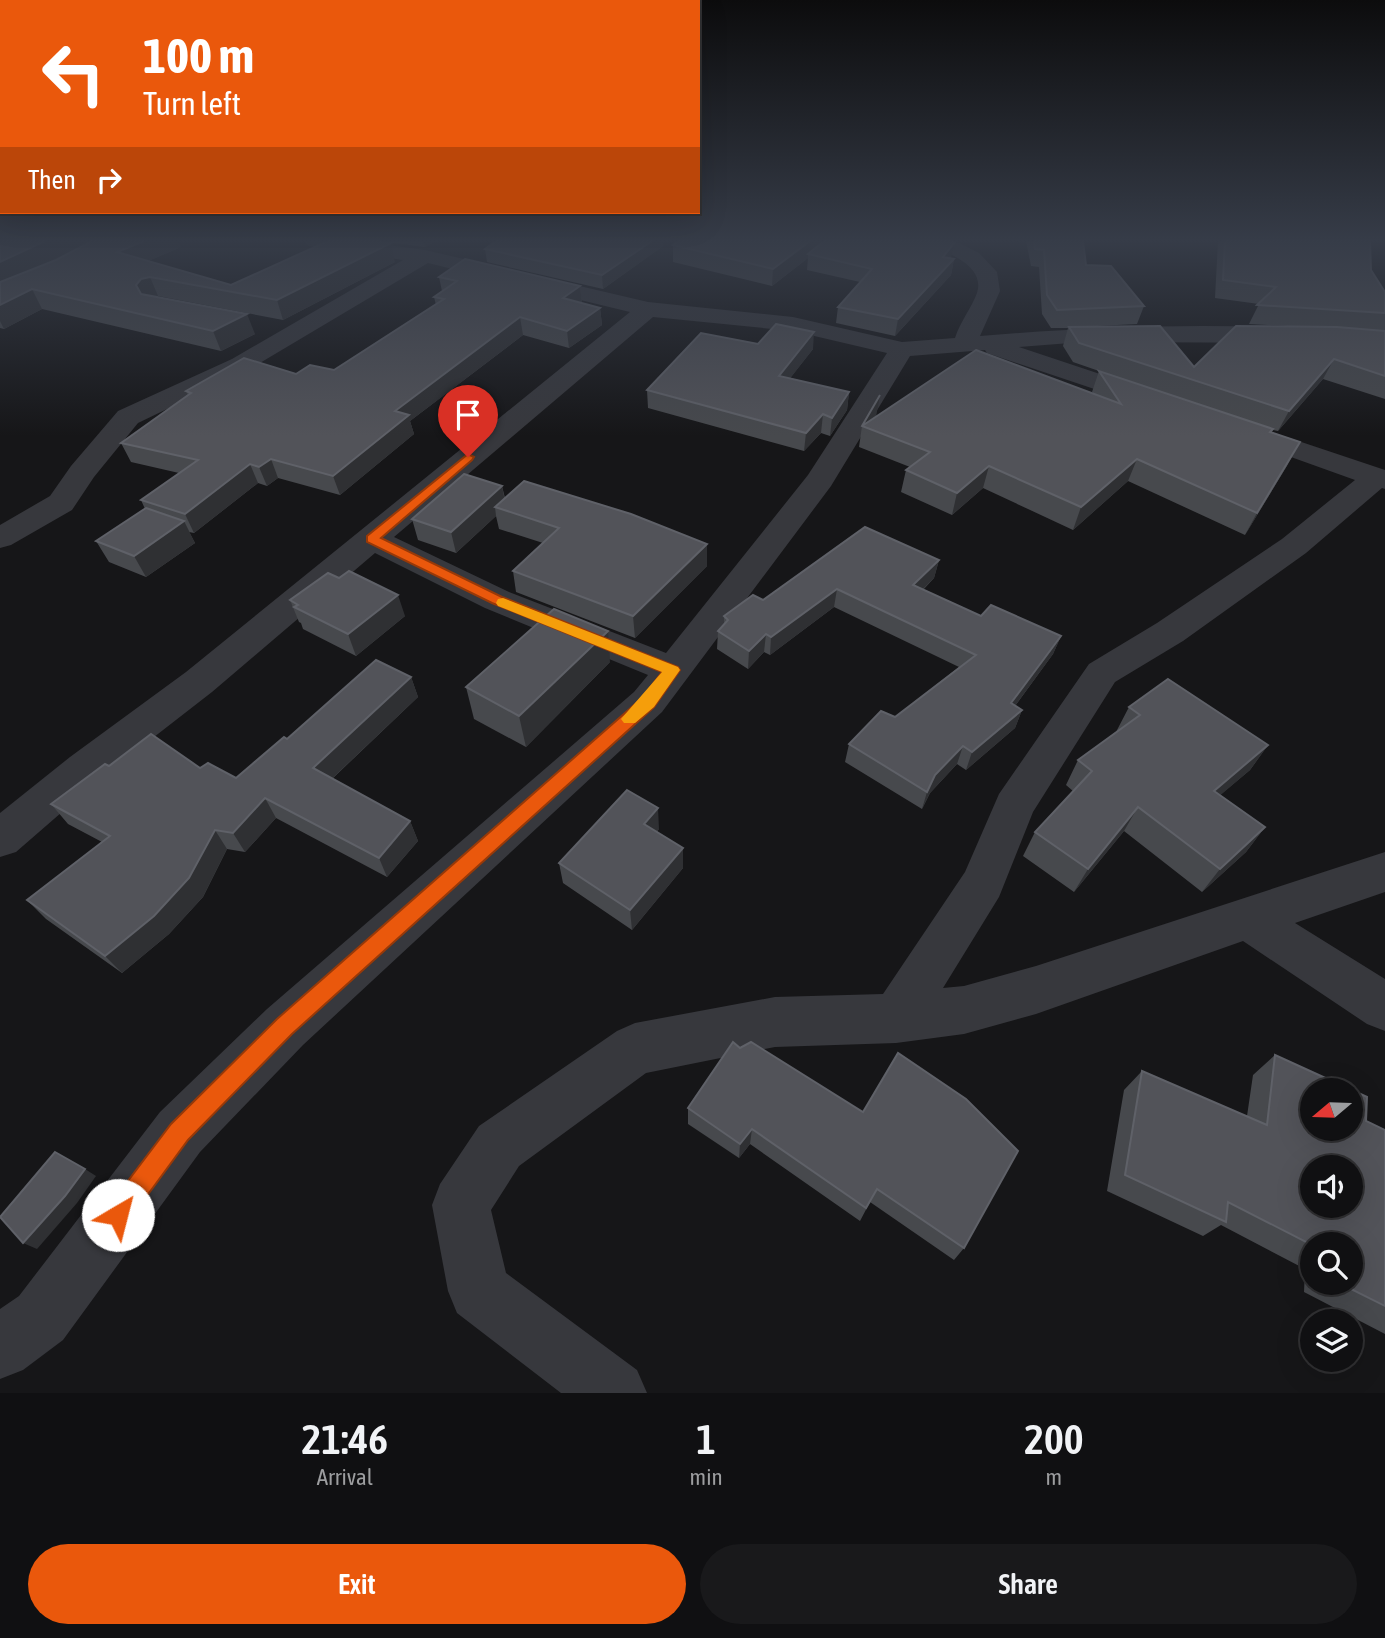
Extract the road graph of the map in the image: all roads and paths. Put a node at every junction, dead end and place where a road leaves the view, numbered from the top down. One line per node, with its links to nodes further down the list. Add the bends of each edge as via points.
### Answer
1 (343, 306): 6 (street)
2 (635, 306): 4 (street)
3 (980, 306): 8 (street)
4 (648, 309): 9 (street, via 793,324); 14 (street)
5 (259, 325): 6 (street)
6 (297, 332): 13 (street, via 128,417 61,503)
7 (1385, 342): 8 (street, via 1327,337 1111,335)
8 (973, 345): 9 (street); 10 (street)
9 (902, 349): 15 (street, via 820,480)
10 (1165, 404)
11 (1218, 422): 12 (street)
12 (1381, 478): 20 (street, via 1294,547 1102,673 1014,806 983,883)
13 (0, 538)
14 (372, 539): 15 (street, via 497,600); 16 (street)
15 (672, 670): 21 (street, via 648,702 285,1027 189,1122 41,1318)
16 (0, 839)
17 (1385, 872): 18 (street)
18 (1248, 919): 19 (street); 20 (street, via 1036,990 964,1010)
19 (1385, 1007)
20 (895, 1018): 22 (street, via 775,1022 635,1049 499,1146 461,1205 479,1291)
21 (0, 1347)
22 (614, 1393)

